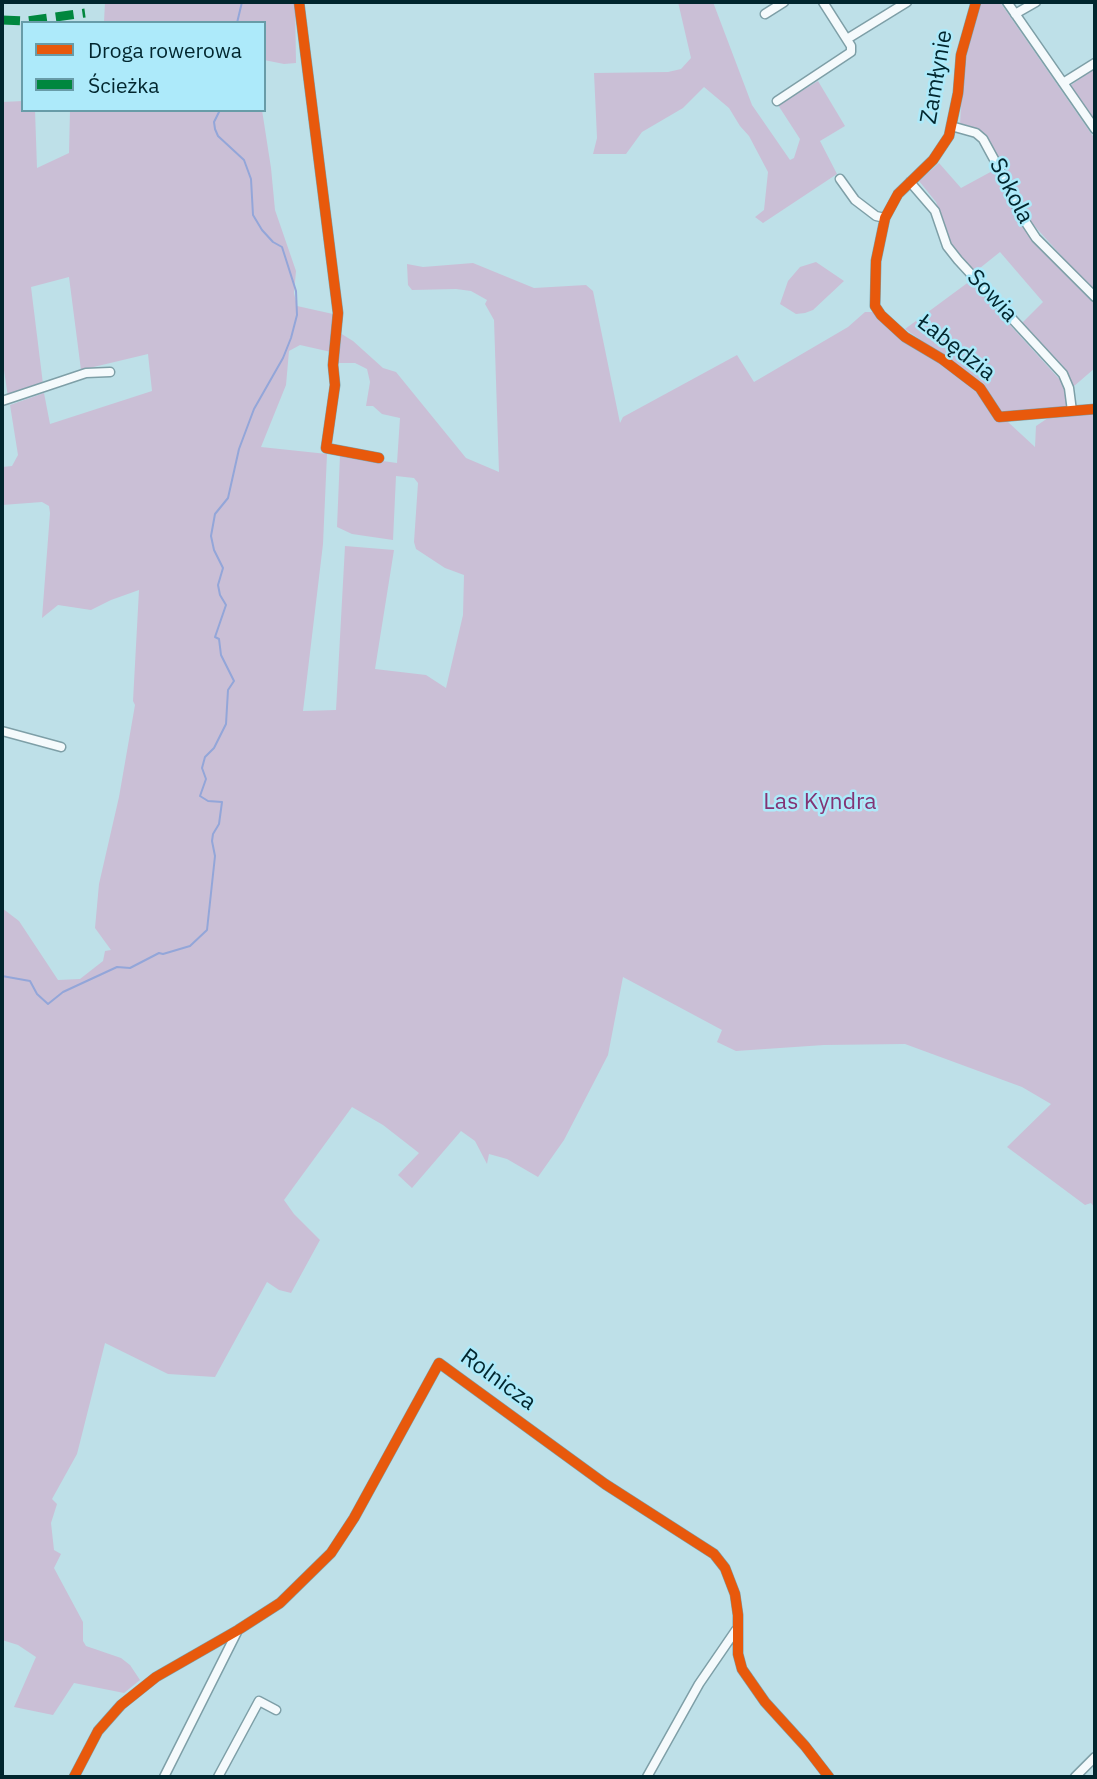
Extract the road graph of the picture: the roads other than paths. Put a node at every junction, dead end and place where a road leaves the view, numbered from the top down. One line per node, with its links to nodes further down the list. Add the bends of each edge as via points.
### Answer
1 (299, 2): 25 (street, via 338,313 326,448)
2 (784, 2): 8 (street)
3 (823, 2): 10 (street)
4 (907, 2): 10 (street)
5 (976, 2): 14 (street, Zamłynie, via 961,55)
6 (1007, 2): 9 (street)
7 (1036, 2): 9 (street)
8 (765, 14)
9 (1015, 14): 12 (street)
10 (847, 39): 13 (street, via 851,46 847,57)
11 (1095, 63): 12 (street)
12 (1063, 83): 15 (street)
13 (777, 100)
14 (951, 126): 17 (street, Zamłynie, via 933,160); 19 (street, Sokola, via 976,132 983,139 1036,238)
15 (1095, 129)
16 (840, 179): 18 (street, via 855,200)
17 (909, 182): 18 (street, Zamłynie); 24 (street, Sowia, via 934,211 947,246 958,260 1063,374)
18 (885, 218): 20 (street, Zamłynie, via 876,261)
19 (1095, 297)
20 (876, 306): 24 (street, Łabędzia, via 905,337 980,388 999,416)
21 (110, 372): 22 (street, via 86,373)
22 (2, 401)
23 (1095, 409): 24 (street, Łabędzia)
24 (1072, 411)
25 (379, 458)
26 (2, 731): 27 (street)
27 (61, 747)
28 (238, 1630): 29 (street, Rolnicza, via 280,1603 331,1553 439,1363 605,1483 714,1554 735,1594); 32 (street, Rolnicza, via 156,1677 108,1717); 33 (street)
29 (736, 1630): 35 (street); 36 (street, Rolnicza, via 742,1669 752,1685)
30 (276, 1710): 34 (street, via 259,1701)
31 (1095, 1757): 37 (street)
32 (74, 1777)
33 (164, 1777)
34 (218, 1777)
35 (647, 1777)
36 (829, 1777)
37 (1075, 1777)

